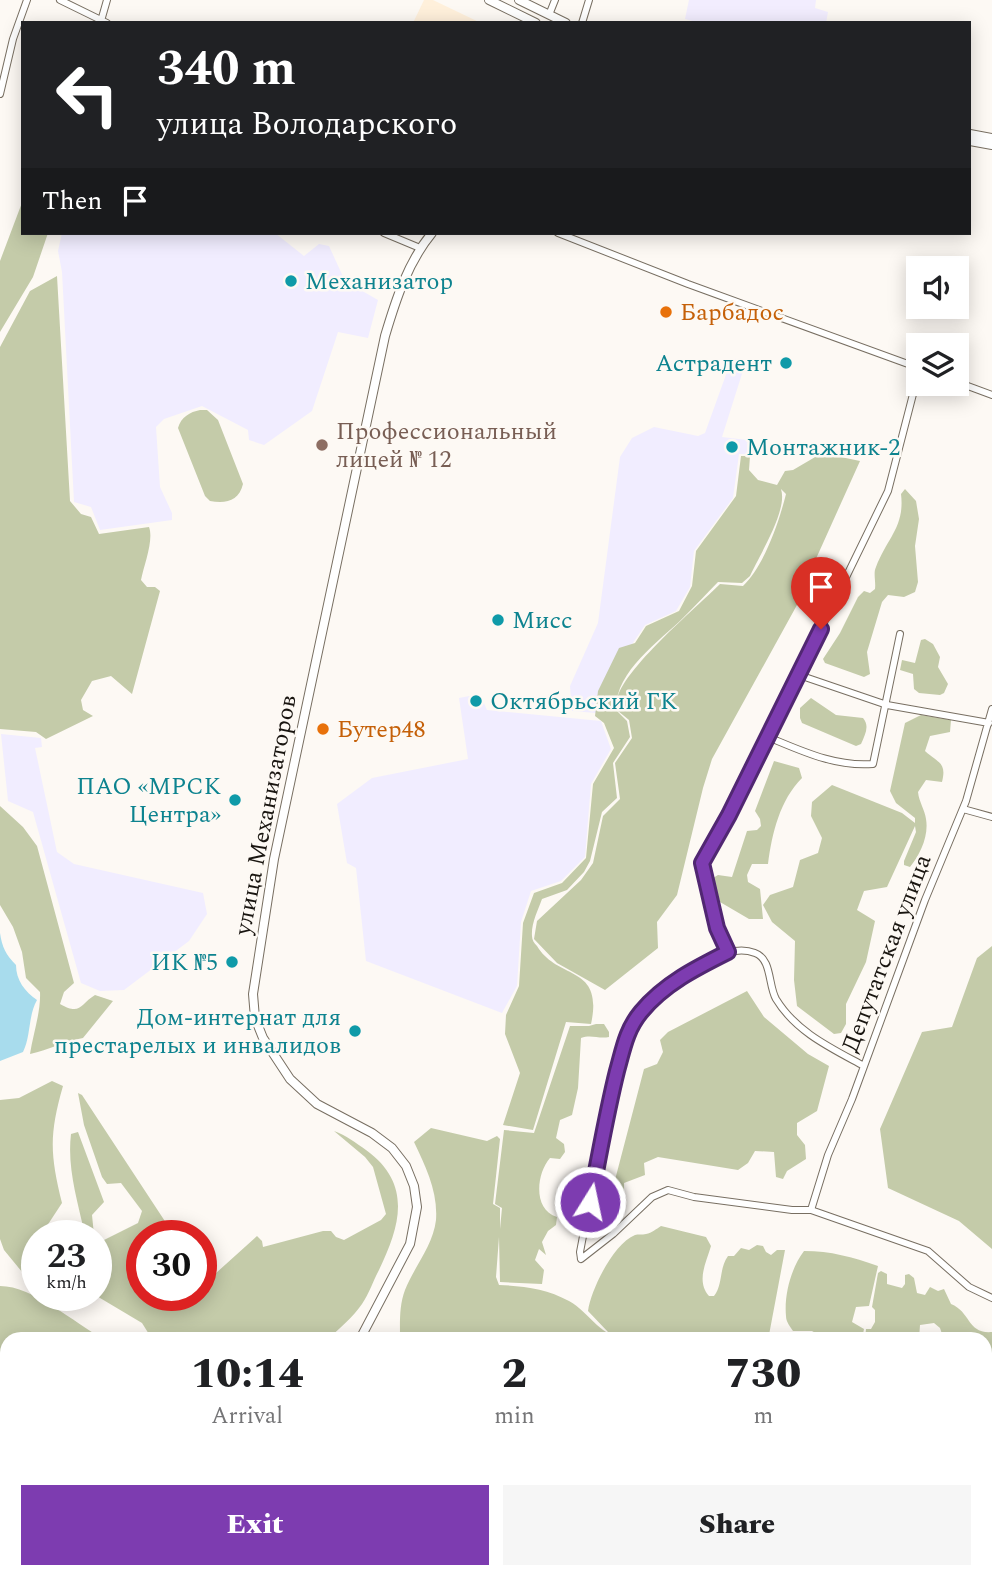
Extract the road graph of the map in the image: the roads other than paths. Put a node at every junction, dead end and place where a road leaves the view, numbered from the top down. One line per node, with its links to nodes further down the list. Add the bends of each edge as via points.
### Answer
1 (27, 0): 13 (street)
2 (60, 0): 9 (street)
3 (107, 0): 9 (street)
4 (489, 0): 10 (main road)
5 (519, 0): 8 (main road)
6 (555, 0): 8 (street)
7 (589, 0): 12 (street)
8 (549, 15): 11 (main road)
9 (101, 20)
10 (532, 21)
11 (562, 21)
12 (583, 21)
13 (0, 94)
14 (971, 134): 15 (main road)
15 (992, 138)
16 (971, 141): 17 (main road)
17 (992, 145)
18 (389, 235): 21 (street)
19 (430, 235): 21 (main road, улица Механизаторов)
20 (563, 235): 22 (street)
21 (420, 248): 38 (main road, улица Механизаторов, via 391,317 362,439 272,868 254,979 255,1018 262,1038 290,1079 317,1104 392,1148 414,1186 417,1207 410,1244)
22 (906, 364)
23 (969, 386): 24 (street)
24 (992, 395)
25 (912, 396): 27 (street, via 888,491)
26 (900, 634): 28 (street)
27 (799, 675): 28 (street); 31 (street)
28 (887, 705): 30 (street); 31 (street, via 873,764 821,759)
29 (992, 709): 30 (street, Депутатская улица)
30 (989, 723): 32 (street, Депутатская улица)
31 (768, 737): 34 (street, via 702,863 717,928)
32 (963, 809): 33 (street); 35 (street, Депутатская улица)
33 (992, 817)
34 (728, 952): 35 (street, via 760,955 767,964 776,999 792,1020 815,1039); 36 (street, via 662,990 627,1034 600,1141 581,1259 652,1197 668,1190)
35 (864, 1066): 36 (street, Депутатская улица)
36 (811, 1210): 37 (street, via 928,1251 969,1287)
37 (992, 1298)
38 (364, 1332)

